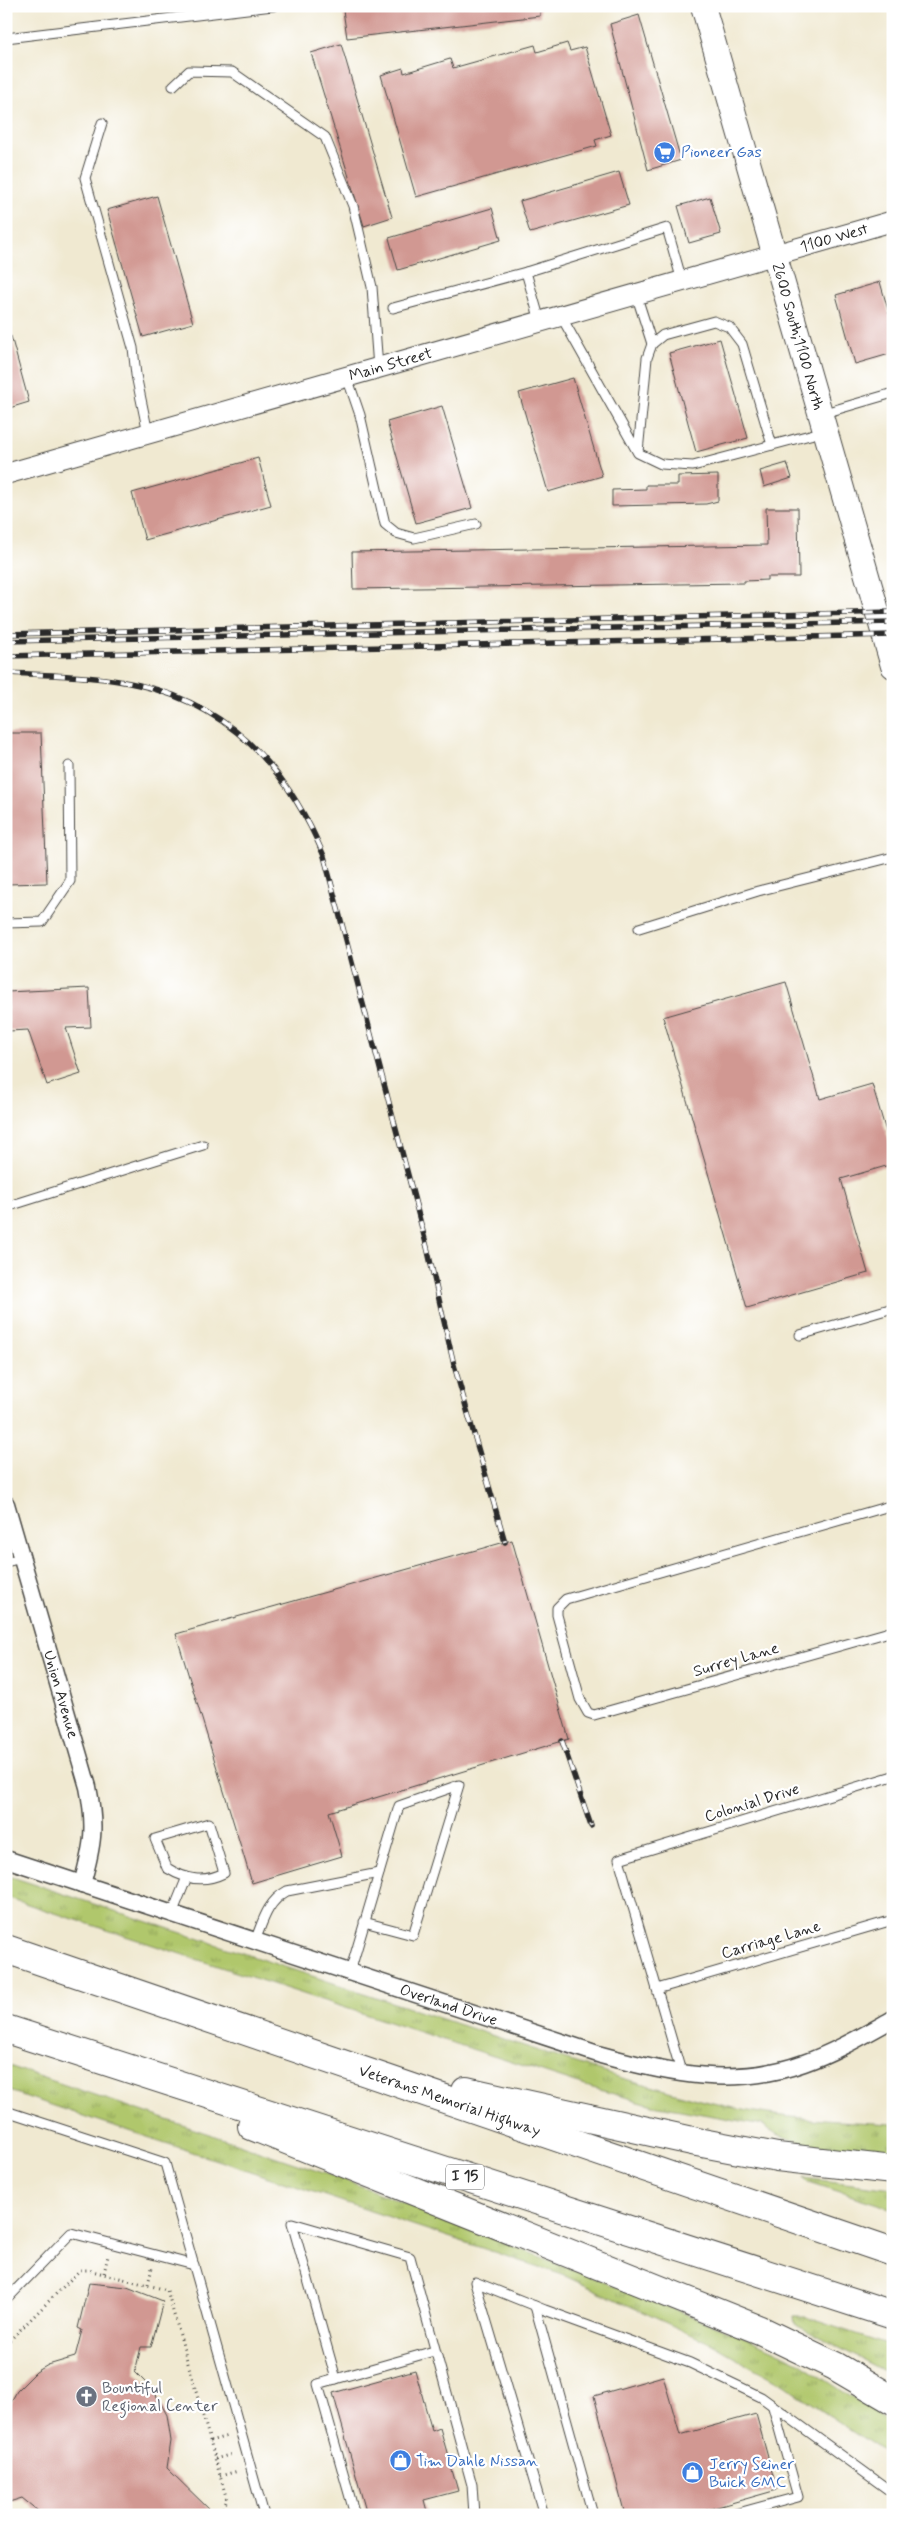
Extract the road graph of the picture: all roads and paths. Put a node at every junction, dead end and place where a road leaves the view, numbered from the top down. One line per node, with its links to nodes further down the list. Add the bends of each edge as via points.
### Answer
1 (273, 6): 3 (lane)
2 (703, 6): 7 (main road, 2600 South;1100 North)
3 (6, 38)
4 (173, 86): 15 (lane, via 189,71 232,72 325,137 353,206 372,287)
5 (102, 123): 19 (lane, via 85,178 133,348)
6 (893, 221): 7 (street, 1100 West)
7 (775, 254): 9 (street, Main Street); 18 (main road, 2600 South;1100 North)
8 (526, 272): 9 (lane, via 667,228); 11 (lane); 13 (lane)
9 (682, 281): 10 (street, Main Street)
10 (636, 294): 12 (street, Main Street); 14 (lane)
11 (393, 308)
12 (561, 315): 13 (street, Main Street); 21 (lane)
13 (540, 321): 15 (street, Main Street)
14 (652, 344): 20 (lane, via 663,335 714,321 729,327 742,344); 21 (lane, via 647,358)
15 (378, 368): 16 (street, Main Street)
16 (347, 377): 19 (street, Main Street); 23 (lane, via 360,415 385,524 396,534 414,538)
17 (893, 393): 18 (lane)
18 (823, 422): 20 (lane); 24 (main road, 2600 South;1100 North)
19 (148, 434): 22 (street, Main Street)
20 (772, 445): 21 (lane, via 693,466 661,464)
21 (638, 452)
22 (6, 474)
23 (476, 524)
24 (893, 666)
25 (69, 766): 27 (lane, via 70,881 42,922)
26 (893, 858): 28 (lane, via 758,891)
27 (6, 923)
28 (639, 928)
29 (203, 1145): 30 (lane)
30 (6, 1207)
31 (893, 1308): 32 (lane)
32 (800, 1335)
33 (6, 1504): 35 (street, Union Avenue)
34 (893, 1505): 36 (lane, Surrey Lane, via 566,1600 557,1608 580,1699 588,1713 601,1714)
35 (14, 1560): 41 (street, Union Avenue, via 93,1810 92,1851)
36 (893, 1631)
37 (893, 1776): 48 (lane, Colonial Drive, via 619,1859)
38 (6, 1859): 41 (street, Overland Drive)
39 (379, 1873): 44 (lane); 44 (lane, via 398,1806 459,1785 412,1935); 45 (lane, via 287,1891 274,1898)
40 (187, 1877): 40 (lane, via 206,1880 224,1873 209,1823 155,1839 167,1868); 42 (lane)
41 (82, 1884): 42 (street, Overland Drive)
42 (172, 1914): 45 (street, Overland Drive)
43 (893, 1920): 48 (lane, Carriage Lane)
44 (364, 1922): 47 (lane)
45 (255, 1941): 47 (street, Overland Drive)
46 (6, 1949): 52 (highway, Veterans Memorial Highway)
47 (350, 1972): 53 (street, Overland Drive, via 601,2055)
48 (657, 1989): 53 (lane)
49 (893, 2019): 53 (street, Overland Drive, via 827,2053 781,2070 734,2078)
50 (6, 2029): 51 (highway, I 15)
51 (38, 2040): 62 (highway, I 15); 66 (highway, via 745,2324 835,2366)
52 (363, 2071): 55 (highway, via 733,2149); 57 (highway, Veterans Memorial Highway)
53 (682, 2075)
54 (6, 2111): 58 (lane, via 165,2163)
55 (893, 2170)
56 (112, 2244): 58 (lane); 59 (path); 60 (lane, via 71,2233)
57 (893, 2252)
58 (194, 2265): 68 (lane)
59 (104, 2274): 63 (path, via 80,2270); 69 (path, via 167,2290)
60 (6, 2300)
61 (535, 2306): 67 (lane, via 690,2363 761,2397); 80 (lane, via 475,2282); 81 (lane)
62 (893, 2315)
63 (6, 2344)
64 (434, 2351): 65 (lane); 65 (lane, via 410,2258 292,2223); 79 (lane, via 472,2486)
65 (336, 2379): 78 (lane, via 318,2384)
66 (893, 2400)
67 (774, 2407): 74 (lane); 75 (lane, via 798,2497)
68 (241, 2432): 69 (path); 70 (lane)
69 (210, 2441): 71 (path)
70 (246, 2450): 71 (path); 72 (lane)
71 (216, 2459): 73 (path)
72 (251, 2468): 73 (path); 77 (lane)
73 (220, 2476): 76 (path, via 227,2500)
74 (893, 2493)
75 (760, 2511): 82 (lane)
76 (220, 2515)
77 (264, 2515)
78 (355, 2515)
79 (474, 2515)
80 (544, 2515)
81 (593, 2515)
82 (731, 2515)

